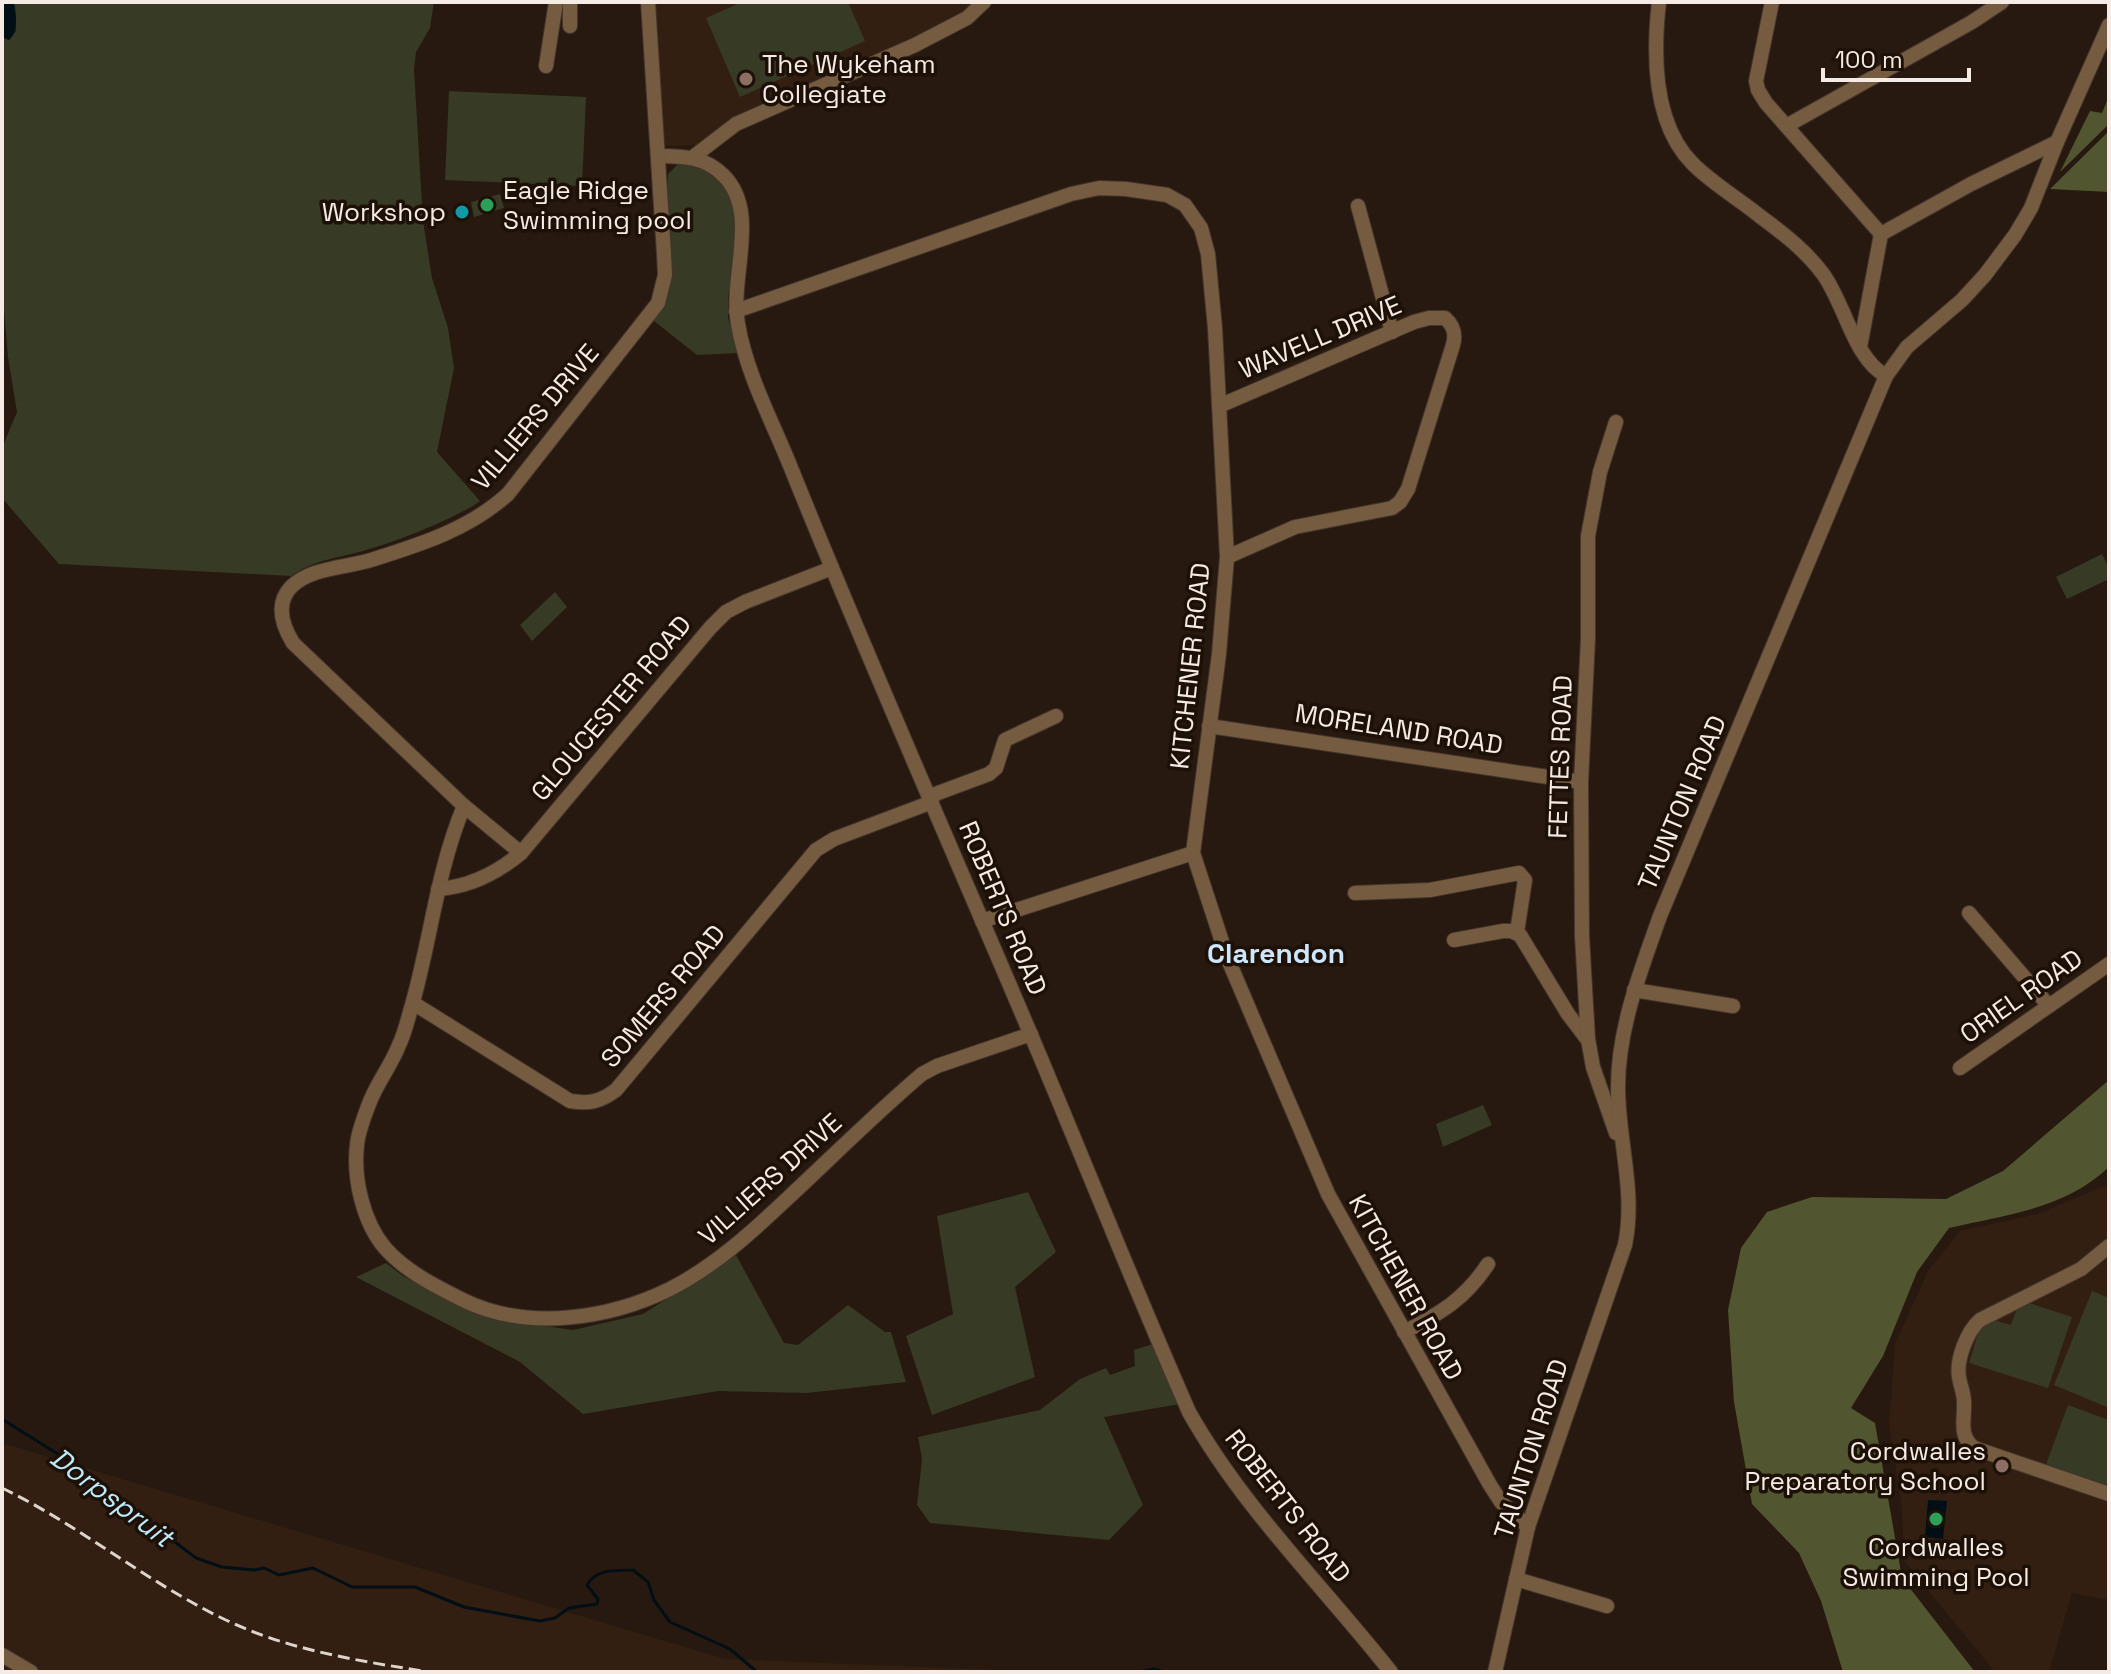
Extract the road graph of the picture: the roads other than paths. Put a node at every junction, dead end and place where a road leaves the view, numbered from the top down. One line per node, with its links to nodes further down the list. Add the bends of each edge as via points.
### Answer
1 (556, 2): 10 (street)
2 (570, 2): 9 (street)
3 (648, 2): 13 (street, VILLIERS DRIVE)
4 (984, 2): 14 (street, via 928,39 736,124)
5 (1659, 2): 19 (street, via 1659,82 1673,136 1694,165 1809,257 1835,293)
6 (1772, 2): 11 (street, via 1757,86)
7 (2002, 2): 11 (street)
8 (2109, 25): 12 (street, TAUNTON ROAD)
9 (570, 26)
10 (546, 66)
11 (1788, 125): 16 (street)
12 (2057, 142): 16 (street); 20 (street, TAUNTON ROAD, via 2031,208 2000,256 1962,300 1907,347)
13 (659, 156): 14 (street, ROBERTS ROAD); 30 (street, VILLIERS DRIVE, via 665,275 658,303 508,494 467,525 369,561 308,576 282,599 281,617 293,643)
14 (693, 157): 17 (street, ROBERTS ROAD, via 712,164 730,181 741,204)
15 (1358, 206): 18 (street)
16 (1881, 234): 19 (street)
17 (736, 311): 22 (street, KITCHENER ROAD, via 1071,194 1099,188 1167,195 1196,217 1208,254); 25 (street, ROBERTS ROAD, via 749,362)
18 (1392, 332): 22 (street, WAVELL DRIVE); 24 (street, WAVELL DRIVE, via 1438,317 1450,322 1455,336 1400,502 1384,511 1295,527)
19 (1863, 354): 20 (street); 21 (street)
20 (1886, 376): 21 (street, TAUNTON ROAD)
21 (1876, 399): 40 (street, TAUNTON ROAD, via 1680,864)
22 (1219, 406): 24 (street, KITCHENER ROAD)
23 (1616, 422): 28 (street, FETTES ROAD, via 1588,536)
24 (1227, 557): 27 (street, KITCHENER ROAD)
25 (832, 568): 29 (street, ROBERTS ROAD); 31 (street, GLOUCESTER ROAD, via 726,612)
26 (1056, 716): 29 (street, SOMERS ROAD, via 1005,740 989,774)
27 (1209, 726): 28 (street, MORELAND ROAD); 32 (street, KITCHENER ROAD)
28 (1581, 782): 45 (street, FETTES ROAD)
29 (931, 799): 36 (street, ROBERTS ROAD); 41 (street, SOMERS ROAD, via 816,850 616,1090 601,1101 570,1101)
30 (464, 806): 31 (street, VILLIERS DRIVE); 33 (street, VILLIERS DRIVE)
31 (521, 853): 33 (street, GLOUCESTER ROAD, via 487,876)
32 (1193, 853): 36 (street); 52 (street, KITCHENER ROAD, via 1227,957 1328,1194)
33 (438, 889): 41 (street, VILLIERS DRIVE)
34 (1355, 893): 37 (street, via 1447,888 1519,873 1525,880)
35 (1969, 913): 43 (street)
36 (982, 921): 44 (street, ROBERTS ROAD)
37 (1517, 932): 38 (street); 45 (street)
38 (1454, 940)
39 (2109, 964): 43 (street, ORIEL ROAD)
40 (1634, 990): 42 (street); 48 (street, TAUNTON ROAD)
41 (413, 1003): 44 (street, VILLIERS DRIVE, via 357,1145 359,1189 367,1216 384,1247 426,1280 475,1306 526,1318 577,1317 626,1307 669,1289 714,1263 755,1229 922,1074)
42 (1733, 1006)
43 (2049, 1006): 47 (street, ORIEL ROAD)
44 (1031, 1034): 59 (street, ROBERTS ROAD, via 1161,1349 1207,1444)
45 (1588, 1039): 46 (street, FETTES ROAD)
46 (1593, 1067): 48 (street); 49 (street, FETTES ROAD)
47 (1960, 1068)
48 (1618, 1085): 49 (street, TAUNTON ROAD)
49 (1622, 1146): 54 (street, TAUNTON ROAD, via 1630,1202 1625,1245)
50 (2109, 1246): 53 (street, via 2081,1269 1980,1320 1970,1331 1959,1372 1963,1430 1974,1448)
51 (1488, 1264): 52 (street, via 1462,1298)
52 (1404, 1332): 54 (street, KITCHENER ROAD, via 1490,1485)
53 (2109, 1494)
54 (1528, 1527): 55 (street, TAUNTON ROAD)
55 (1516, 1579): 56 (street); 60 (street, TAUNTON ROAD)
56 (1607, 1606)
57 (2, 1655): 58 (street)
58 (31, 1672)
59 (1391, 1672)
60 (1495, 1672)

